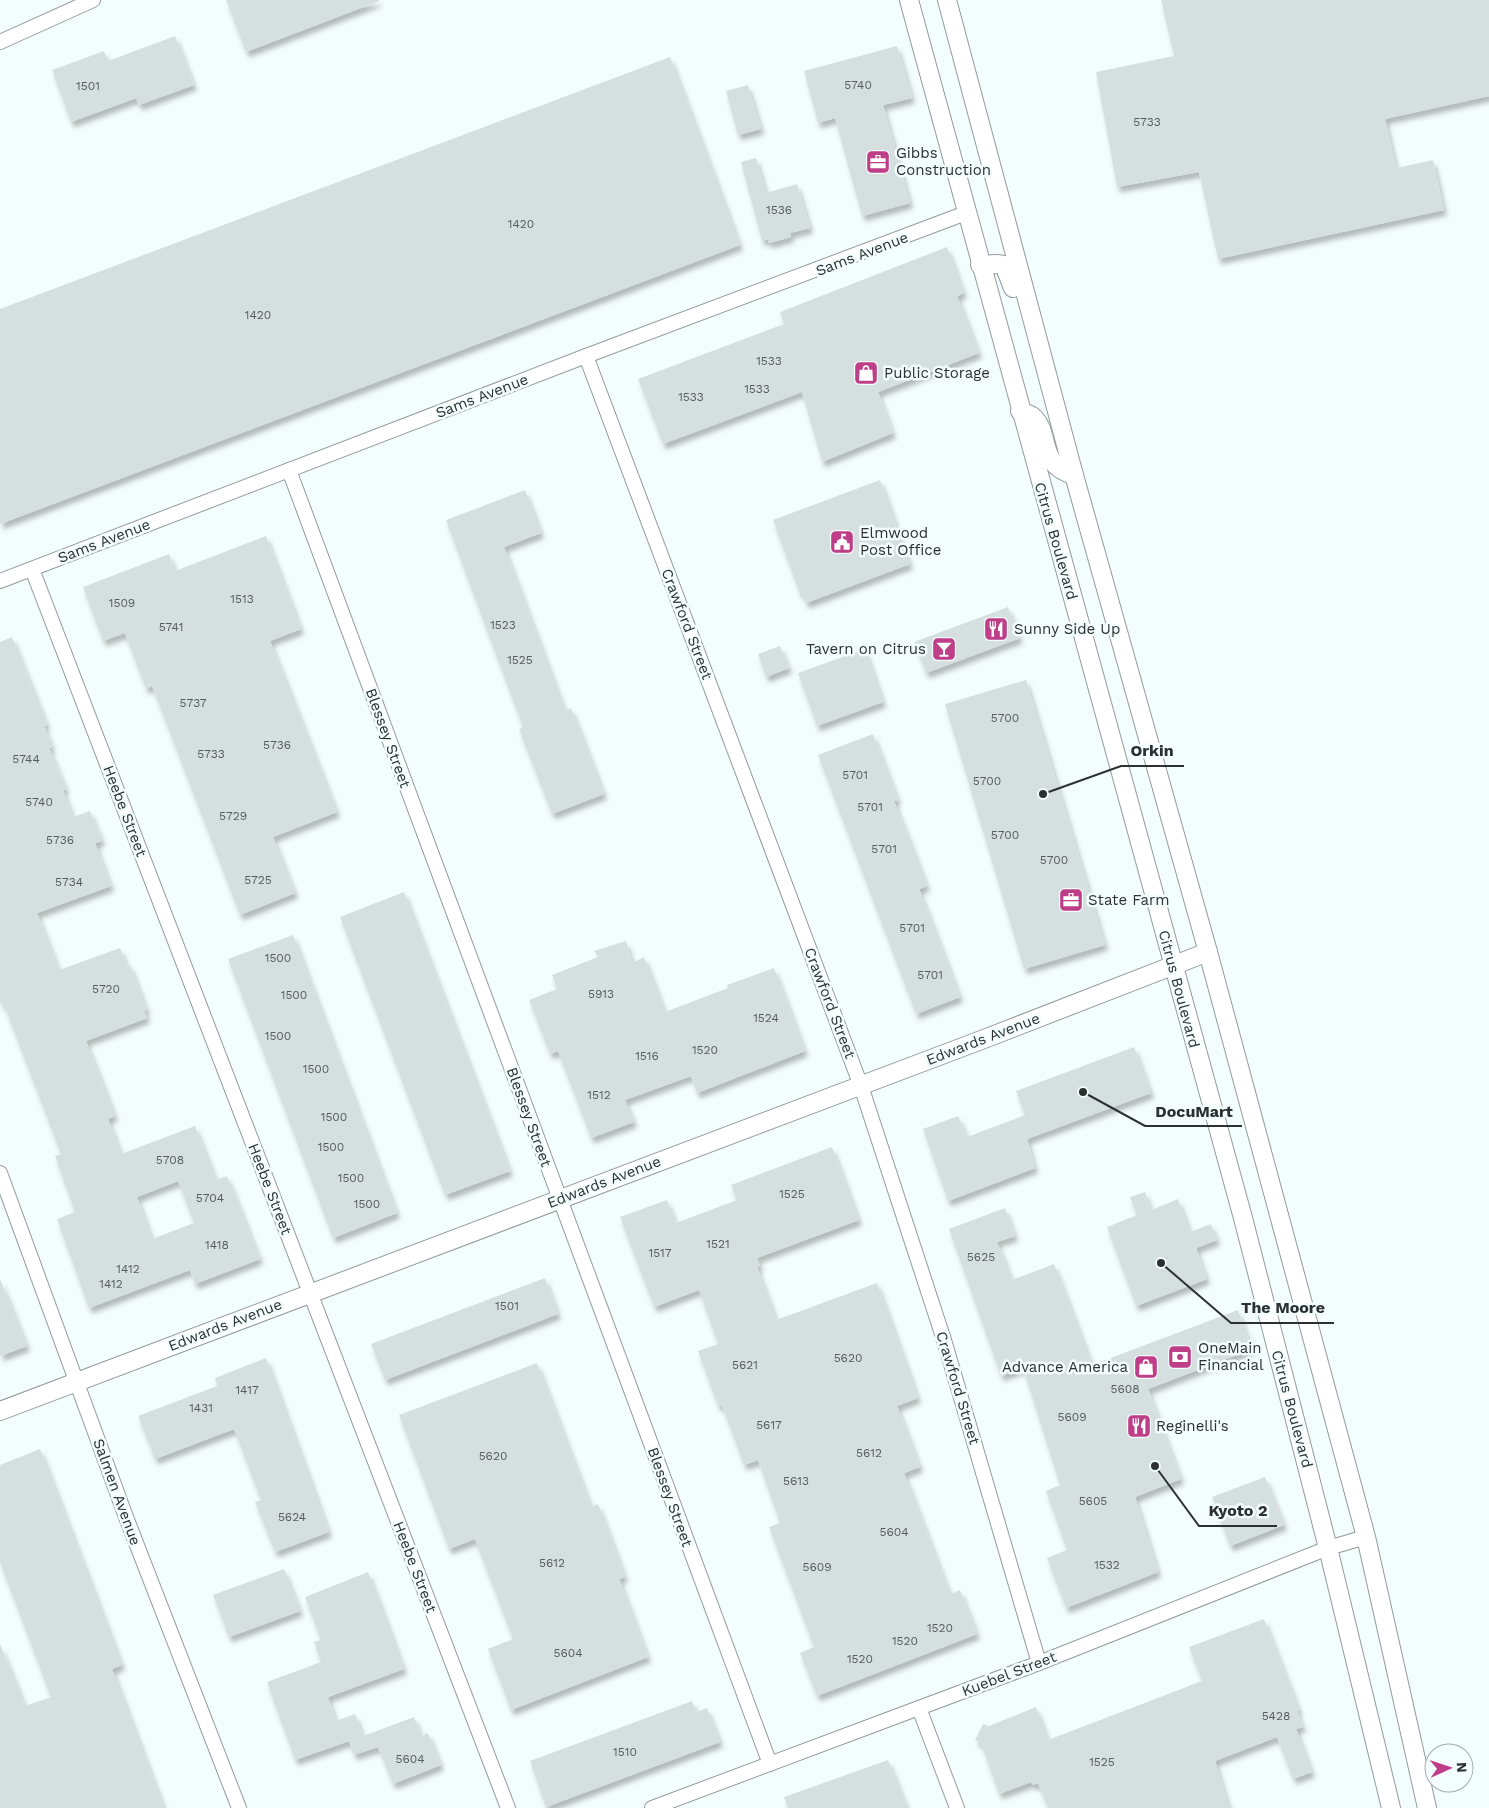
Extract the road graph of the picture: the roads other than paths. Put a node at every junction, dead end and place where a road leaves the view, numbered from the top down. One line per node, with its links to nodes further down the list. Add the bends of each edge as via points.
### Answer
1 (93, 0): 4 (street)
2 (909, 0): 5 (street, Citrus Boulevard)
3 (947, 0): 8 (street)
4 (0, 42)
5 (966, 214): 6 (street, Citrus Boulevard); 7 (street, Sams Avenue)
6 (980, 265): 8 (street, via 997,264 1007,268 1033,358); 9 (street, Citrus Boulevard)
7 (586, 356): 10 (street, Sams Avenue); 16 (street, Crawford Street)
8 (1048, 378): 11 (street)
9 (1020, 411): 11 (street, via 1032,416 1037,423 1048,453 1061,472); 15 (street, Citrus Boulevard)
10 (289, 470): 12 (street, Sams Avenue); 18 (street, Blessey Street)
11 (1074, 475): 14 (street)
12 (32, 569): 13 (street, Sams Avenue); 19 (street, Heebe Street)
13 (0, 581)
14 (1208, 952): 15 (street, Edwards Avenue); 22 (street)
15 (1172, 965): 16 (street, Edwards Avenue); 23 (street, Citrus Boulevard, via 1243,1218)
16 (861, 1086): 18 (street, Edwards Avenue); 24 (street, Crawford Street, via 944,1340)
17 (0, 1173): 20 (street, Salmen Avenue)
18 (560, 1199): 19 (street, Edwards Avenue); 26 (street, Blessey Street)
19 (310, 1292): 20 (street, Edwards Avenue); 28 (street, Heebe Street)
20 (77, 1382): 21 (street, Edwards Avenue); 27 (street, Salmen Avenue)
21 (0, 1411)
22 (1366, 1537): 23 (street, Kuebel Street); 32 (street)
23 (1328, 1548): 24 (street, Kuebel Street); 31 (street, Citrus Boulevard)
24 (1039, 1663): 25 (street, Kuebel Street)
25 (919, 1708): 26 (street, Kuebel Street); 30 (street)
26 (770, 1764): 29 (street, Kuebel Street)
27 (239, 1808)
28 (508, 1808)
29 (652, 1808)
30 (957, 1808)
31 (1390, 1808)
32 (1428, 1808)

